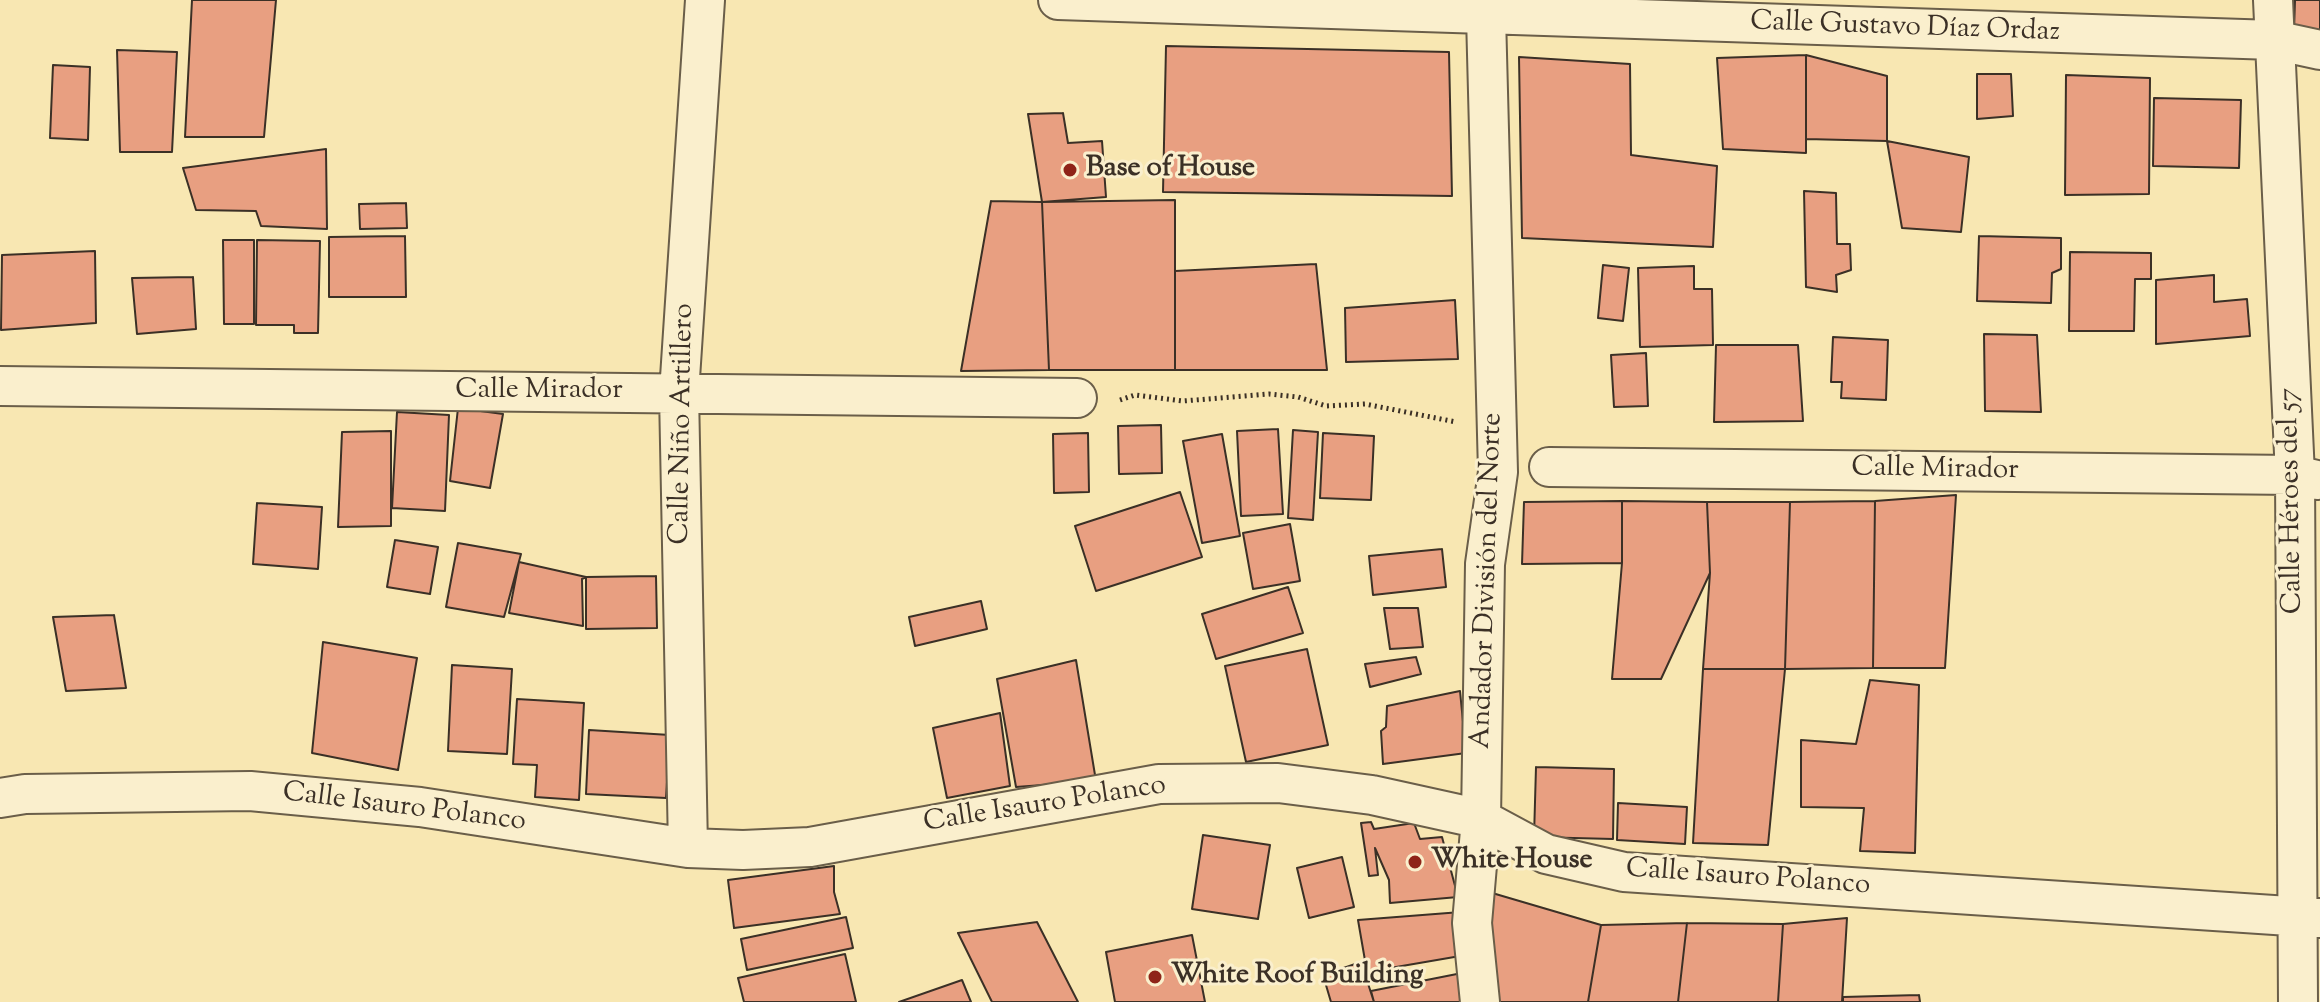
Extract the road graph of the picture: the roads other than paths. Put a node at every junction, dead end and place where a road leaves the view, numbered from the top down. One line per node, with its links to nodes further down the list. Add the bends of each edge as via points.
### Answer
1 (705, 0): 8 (street, Calle Niño Artillero)
2 (1058, 0): 4 (street, Calle Gustavo Díaz Ordaz)
3 (2273, 0): 5 (street, Calle Héroes del 57)
4 (1486, 16): 5 (street, Calle Gustavo Díaz Ordaz); 13 (street, Andador División del Norte, via 1498,472 1485,564)
5 (2274, 40): 6 (street, Calle Gustavo Díaz Ordaz); 11 (street, Calle Héroes del 57)
6 (2320, 50)
7 (0, 386): 8 (street, Calle Mirador)
8 (679, 393): 9 (street, Calle Mirador); 14 (street, Calle Niño Artillero)
9 (1077, 398)
10 (1549, 467): 11 (street, Calle Mirador)
11 (2307, 478): 15 (street, Calle Héroes del 57)
12 (0, 798): 14 (street, Calle Isauro Polanco, via 250,791 420,807)
13 (1481, 819): 14 (street, Calle Isauro Polanco, via 1372,795 1278,783 1159,784 810,847); 15 (street, Calle Isauro Polanco, via 1546,854 1624,872); 16 (street, Andador División del Norte, via 1472,923)
14 (688, 848)
15 (2310, 917): 17 (street, Calle Héroes del 57)
16 (1480, 1002)
17 (2298, 1002)

